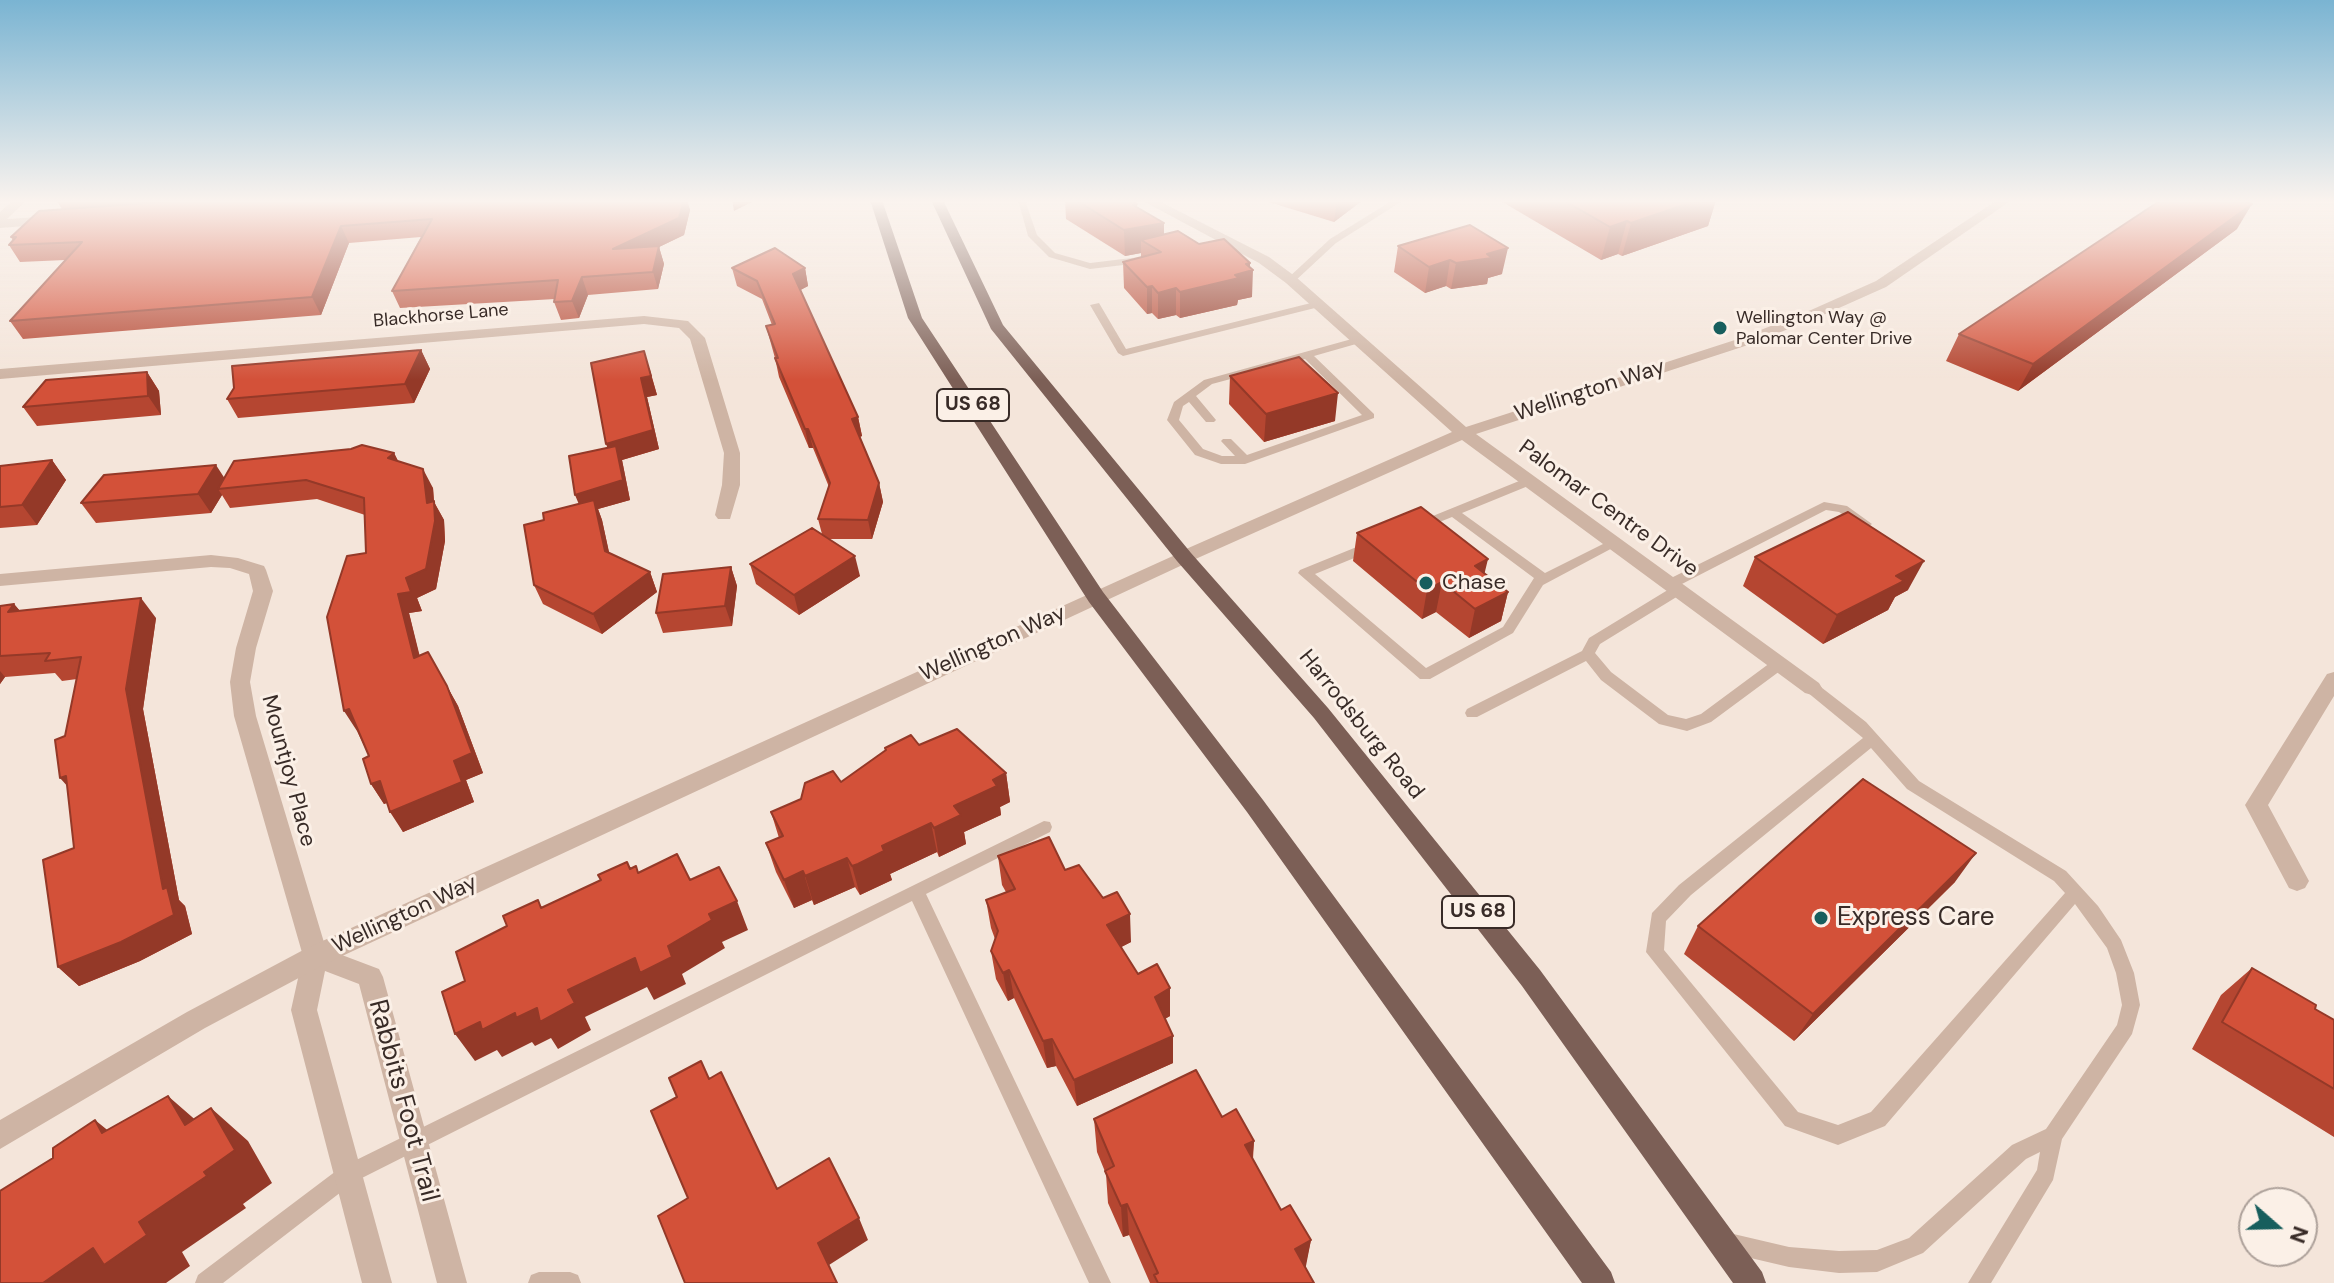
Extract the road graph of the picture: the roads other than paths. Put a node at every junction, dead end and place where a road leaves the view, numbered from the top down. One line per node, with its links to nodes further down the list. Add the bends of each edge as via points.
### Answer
1 (896, 260): 30 (main road, US 68, via 915,318)
2 (965, 260): 26 (main road, Harrodsburg Road / US 68, via 996,326)
3 (1069, 260): 4 (lane, via 1090,266)
4 (1142, 260)
5 (1264, 260): 8 (street, Palomar Centre Drive)
6 (1313, 260): 8 (lane)
7 (1917, 260): 16 (street, Wellington Way, via 1881,284 1743,342)
8 (1291, 280): 9 (street, Palomar Centre Drive)
9 (1319, 304): 10 (lane, via 1123,353); 11 (street, Palomar Centre Drive)
10 (1095, 305)
11 (1359, 340): 12 (lane); 16 (street, Palomar Centre Drive)
12 (1307, 355): 14 (lane, via 1208,382); 18 (lane, via 1370,416)
13 (0, 374): 21 (street, Blackhorse Lane, via 644,320 683,324 697,338 732,453)
14 (1189, 395): 15 (lane); 18 (lane, via 1178,404 1173,420 1199,452 1221,460)
15 (1210, 420)
16 (1463, 433): 19 (street, Palomar Centre Drive); 26 (street, Wellington Way)
17 (1227, 441): 18 (lane)
18 (1245, 460)
19 (1529, 481): 20 (lane); 25 (street, Palomar Centre Drive)
20 (1453, 512): 22 (lane); 28 (lane)
21 (724, 515)
22 (1408, 531)
23 (1880, 533): 29 (lane, via 1843,509 1824,506)
24 (1379, 543): 28 (lane, via 1305,573 1425,675 1508,630)
25 (1614, 544): 28 (lane); 29 (street, Palomar Centre Drive)
26 (1184, 557): 30 (street, Wellington Way); 46 (main road, Harrodsburg Road / US 68, via 1321,713 1521,966)
27 (0, 580): 41 (street, Mountjoy Place, via 211,561 257,570 263,591 240,682 245,716)
28 (1541, 581)
29 (1674, 587): 31 (lane, via 1594,641); 32 (street, Palomar Centre Drive)
30 (1096, 597): 41 (street, Wellington Way); 53 (main road, US 68, via 1255,806)
31 (1588, 654): 32 (lane, via 1606,676 1664,720 1687,725 1706,718); 35 (lane)
32 (1779, 664): 34 (street, Palomar Centre Drive)
33 (2334, 679): 38 (street, via 2256,805)
34 (1812, 688): 36 (lane)
35 (1472, 713)
36 (1872, 739): 40 (lane, via 1913,785 2060,876); 40 (lane, via 1685,890 1658,918 1655,952 1792,1119 1838,1135 1878,1119)
37 (1044, 827): 39 (lane)
38 (2297, 881)
39 (916, 891): 44 (lane); 52 (lane)
40 (2075, 893): 43 (lane, via 2115,945 2131,1005 2125,1028)
41 (316, 956): 42 (street, Wellington Way); 44 (street, Rabbits Foot Trail, via 370,977); 45 (street, via 304,1010)
42 (0, 1135)
43 (2053, 1136): 46 (lane, via 2019,1152 1916,1246 1877,1261 1789,1257); 55 (lane, via 2046,1173)
44 (414, 1142): 45 (lane); 49 (street, Rabbits Foot Trail)
45 (347, 1175): 47 (lane); 48 (street)
46 (1721, 1242): 54 (main road, Harrodsburg Road / US 68)
47 (214, 1280)
48 (377, 1283)
49 (452, 1283)
50 (539, 1283): 51 (lane)
51 (570, 1283)
52 (1100, 1283)
53 (1600, 1283)
54 (1751, 1283)
55 (1979, 1283)

